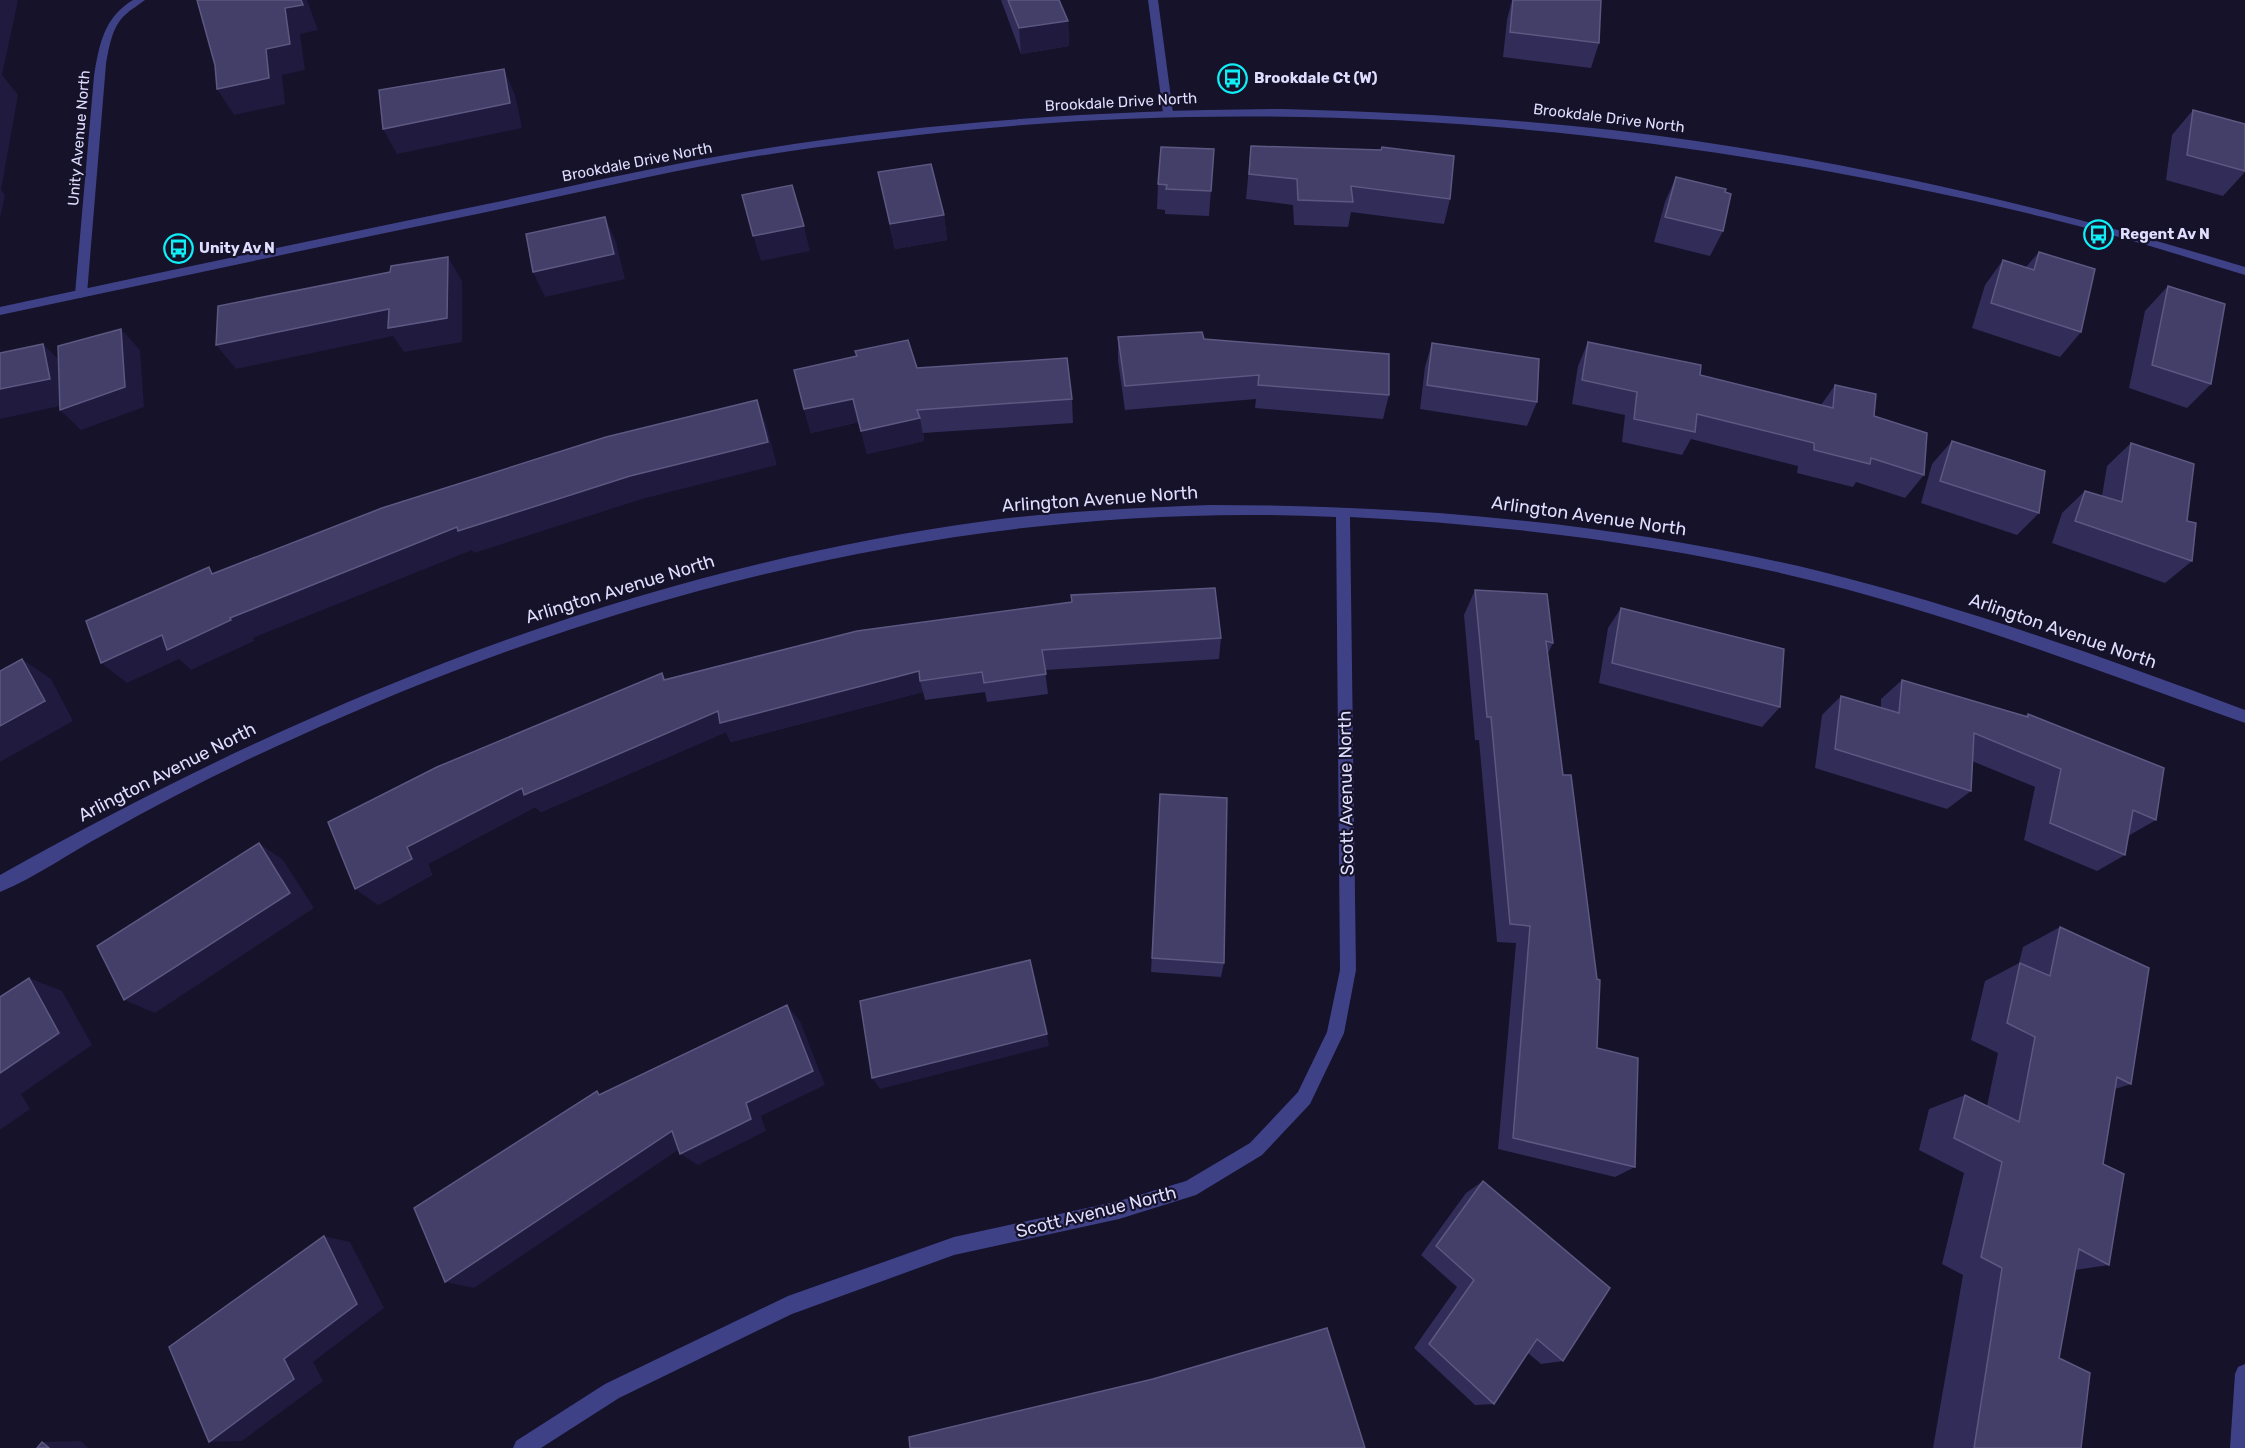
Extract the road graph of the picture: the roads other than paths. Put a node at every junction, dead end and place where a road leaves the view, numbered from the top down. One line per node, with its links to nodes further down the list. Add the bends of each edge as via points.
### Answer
1 (140, 0): 5 (street, Unity Avenue North, via 112,22 105,42)
2 (1153, 0): 3 (street)
3 (1168, 113): 4 (street, Brookdale Drive North, via 1368,113 1523,122 1681,142 1851,171 2049,214); 5 (street, Brookdale Drive North, via 916,132 759,153)
4 (2245, 271)
5 (81, 294): 6 (street, Brookdale Drive North)
6 (0, 311)
7 (1343, 511): 8 (street, Arlington Avenue North, via 1491,521 1642,542 1801,572 1967,618); 9 (street, Arlington Avenue North, via 1171,511 1012,523 858,548 696,584 473,657 291,732 103,826); 11 (street, Scott Avenue North, via 1348,970 1335,1033 1304,1098 1256,1149 1190,1189 1119,1210 954,1246 788,1306 612,1391)
8 (2245, 717)
9 (0, 884)
10 (2245, 1374): 12 (street)
11 (523, 1448)
12 (2240, 1448)

